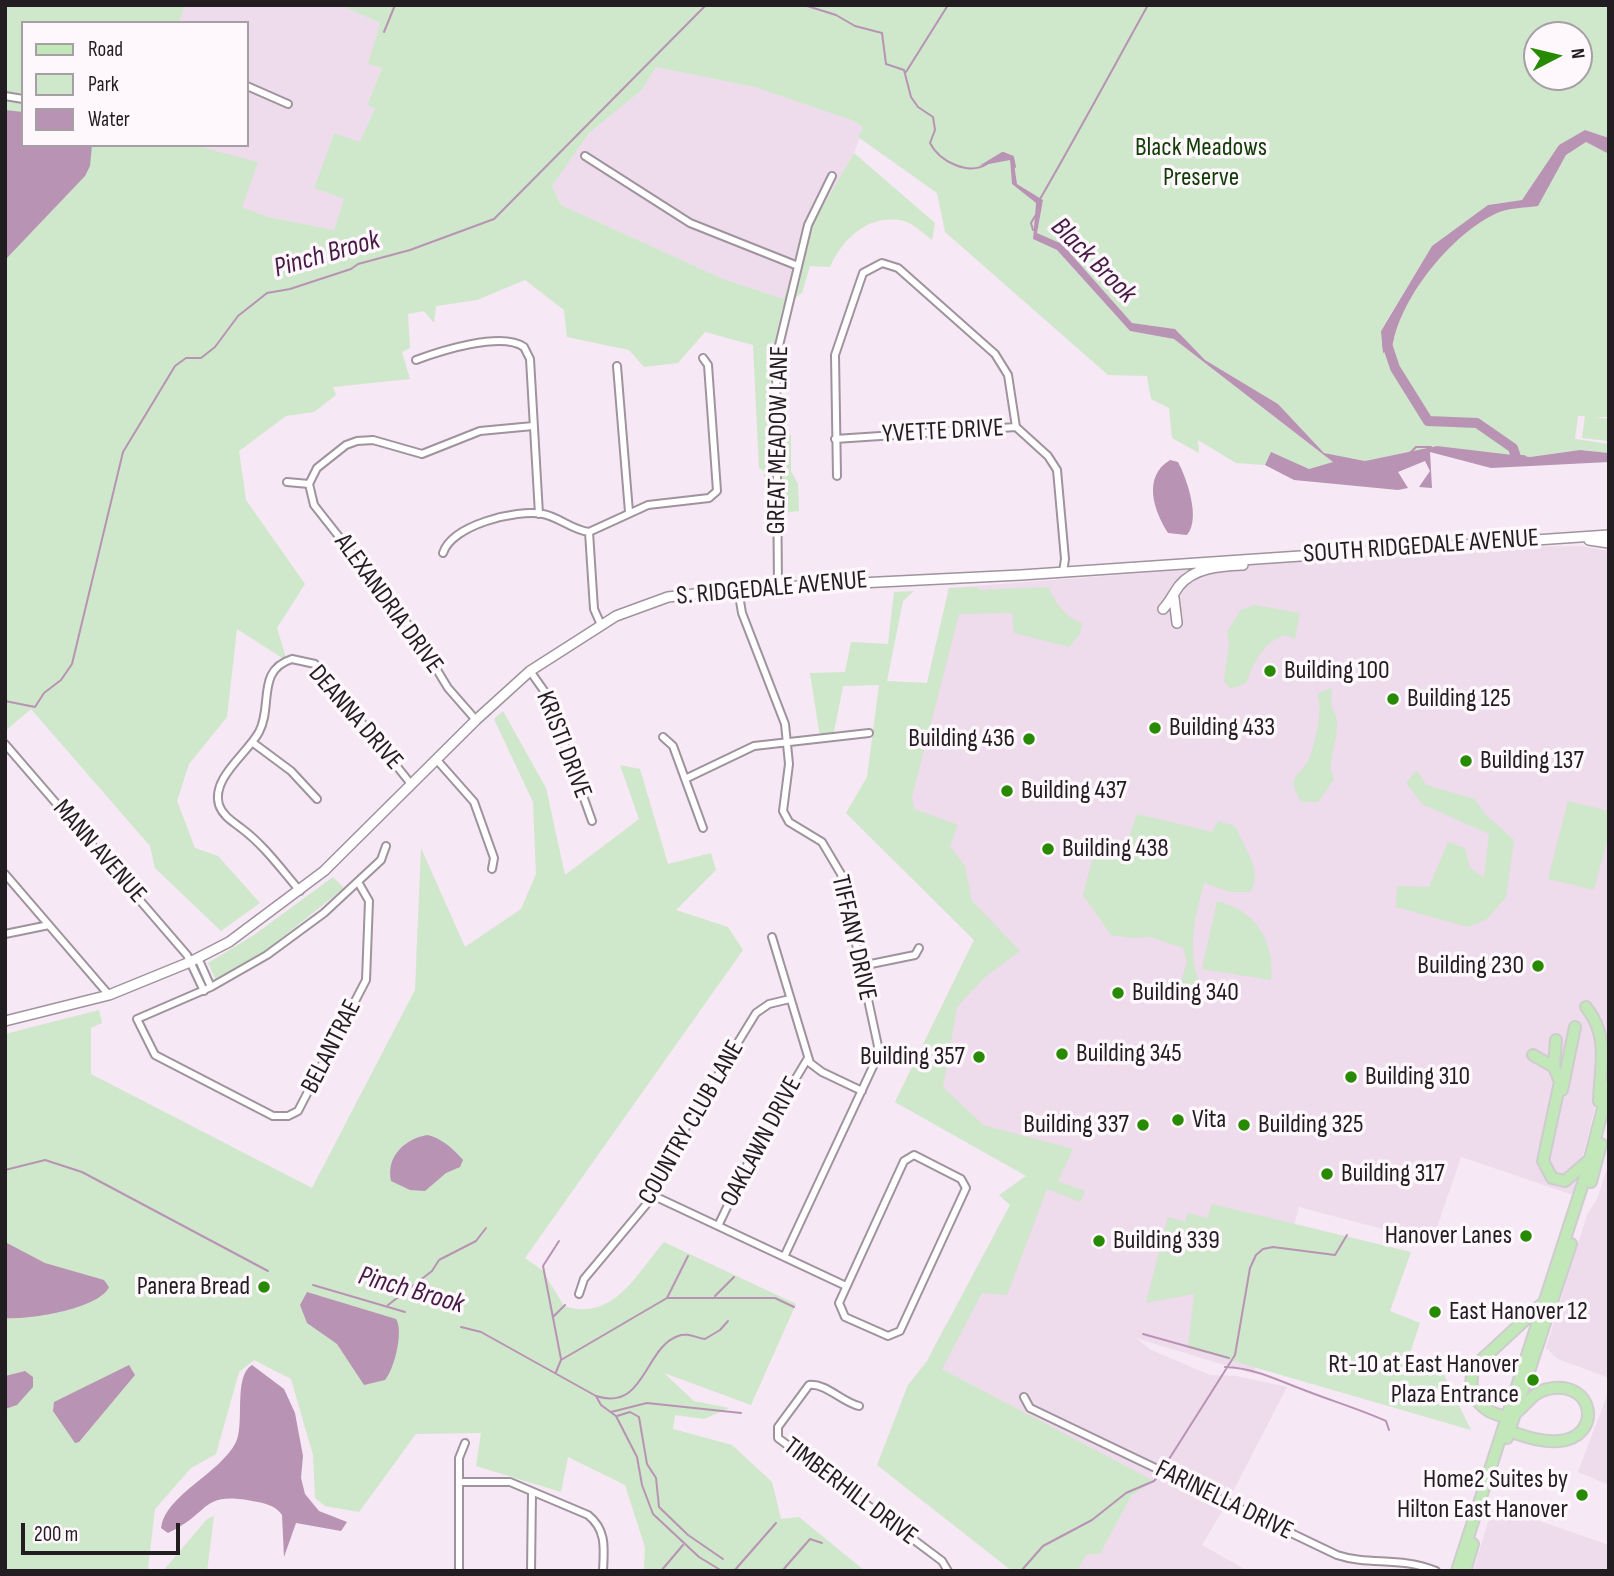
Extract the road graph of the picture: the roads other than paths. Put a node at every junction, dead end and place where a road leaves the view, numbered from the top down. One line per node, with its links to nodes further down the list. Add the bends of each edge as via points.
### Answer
1 (248, 86): 2 (street)
2 (288, 104)
3 (585, 156): 5 (street, via 690,223)
4 (832, 176): 5 (street, GREAT MEADOW LANE, via 810,218)
5 (798, 266): 24 (street, GREAT MEADOW LANE, via 776,358)
6 (703, 358): 15 (street, via 708,365 717,491 709,498 658,503)
7 (416, 360): 9 (street, via 469,344 520,344 530,359)
8 (617, 366): 15 (street)
9 (534, 426): 14 (street, via 480,431 422,454 373,440 357,441 317,468); 16 (street)
10 (1016, 427): 11 (street, YVETTE DRIVE); 11 (street, via 1001,360 898,268 881,263 860,277 835,355); 23 (street, YVETTE DRIVE, via 1057,470)
11 (835, 439): 12 (street)
12 (837, 476)
13 (288, 482): 14 (street)
14 (309, 484): 31 (street, ALEXANDRIA DRIVE, via 314,505 414,632 448,688)
15 (629, 512): 17 (street)
16 (539, 514): 17 (street); 21 (street, via 502,516 452,538)
17 (589, 532): 29 (street, via 594,609)
18 (1609, 535): 19 (main road, SOUTH RIDGEDALE AVENUE)
19 (1574, 538): 20 (main road, SOUTH RIDGEDALE AVENUE); 22 (main road, SOUTH RIDGEDALE AVENUE)
20 (1609, 543)
21 (443, 553)
22 (1268, 557): 23 (main road, S. RIDGEDALE AVENUE); 26 (main road, via 1253,564 1202,570 1186,579)
23 (1063, 572): 24 (main road, S. RIDGEDALE AVENUE)
24 (778, 586): 25 (main road, S. RIDGEDALE AVENUE)
25 (738, 589): 29 (main road, S. RIDGEDALE AVENUE, via 668,597); 35 (street, TIFFANY DRIVE, via 742,613 780,707)
26 (1174, 598): 27 (main road); 28 (main road)
27 (1163, 609)
28 (1177, 623)
29 (601, 625): 30 (main road, S. RIDGEDALE AVENUE)
30 (530, 671): 31 (main road, S. RIDGEDALE AVENUE); 41 (street, KRISTI DRIVE, via 547,695)
31 (475, 720): 37 (main road, S. RIDGEDALE AVENUE)
32 (869, 733): 35 (street)
33 (663, 737): 38 (street, via 673,746)
34 (252, 742): 39 (street, DEANNA DRIVE, via 262,724 272,672 285,661 304,659 320,668); 40 (street, via 292,771); 47 (street, DEANNA DRIVE, via 222,781 220,807)
35 (787, 742): 38 (street, via 749,747); 53 (street, TIFFANY DRIVE, via 784,816 822,842 838,867)
36 (5, 744): 52 (street, MANN AVENUE)
37 (436, 759): 39 (main road, S. RIDGEDALE AVENUE); 44 (street, via 474,802 494,859)
38 (685, 779): 42 (street)
39 (411, 784): 47 (main road, S. RIDGEDALE AVENUE)
40 (317, 799)
41 (592, 821)
42 (702, 828)
43 (386, 846): 46 (street, BELANTRAE, via 381,860)
44 (492, 869)
45 (5, 874): 48 (street)
46 (358, 882): 54 (street, BELANTRAE, via 287,942); 55 (street, BELANTRAE, via 369,901 366,979 293,1114 272,1116 152,1053 137,1019)
47 (300, 891): 52 (main road, S. RIDGEDALE AVENUE, via 229,942)
48 (49, 925): 49 (street); 56 (street)
49 (5, 934)
50 (772, 937): 57 (street)
51 (919, 948): 53 (street, via 915,955)
52 (194, 960): 54 (street); 55 (street); 56 (main road, S. RIDGEDALE AVENUE)
53 (861, 966): 66 (street, TIFFANY DRIVE, via 878,1046)
54 (212, 987): 55 (street, BELANTRAE)
55 (204, 990)
56 (109, 995): 59 (main road, S. RIDGEDALE AVENUE)
57 (790, 999): 63 (street); 70 (street, COUNTRY CLUB LANE, via 756,1013 686,1127)
58 (1586, 1007): 61 (main road, via 1598,1023)
59 (5, 1021)
60 (1556, 1040): 64 (main road)
61 (1602, 1041): 67 (main road, via 1591,1023 1577,1025); 68 (main road, via 1598,1098)
62 (1532, 1055): 64 (main road)
63 (808, 1058): 66 (street, via 822,1072); 71 (street, OAKLAWN DRIVE, via 759,1140)
64 (1553, 1067): 67 (main road, via 1560,1082)
65 (1609, 1084): 68 (main road)
66 (862, 1091): 72 (street, TIFFANY DRIVE)
67 (1555, 1108): 69 (main road, via 1543,1154 1546,1172 1565,1181)
68 (1605, 1115): 69 (main road); 78 (main road, via 1587,1194)
69 (1589, 1160): 75 (main road)
70 (652, 1195): 71 (street); 74 (street, COUNTRY CLUB LANE, via 584,1279)
71 (718, 1226): 72 (street)
72 (784, 1257): 73 (street)
73 (846, 1286): 73 (street, via 838,1306 845,1317 888,1336 898,1334 966,1192 964,1181 922,1156 907,1158)
74 (579, 1294)
75 (1544, 1302): 78 (main road); 78 (main road, via 1480,1358 1472,1373 1472,1392 1478,1403 1489,1412)
76 (1024, 1397): 87 (street, FARINELLA DRIVE, via 1030,1408 1337,1555 1414,1562)
77 (859, 1406): 86 (street, TIMBERHILL DRIVE, via 845,1403 820,1385 809,1385 778,1427 778,1438 942,1561)
78 (1510, 1415): 79 (main road); 79 (main road, via 1536,1393 1557,1388 1576,1392 1588,1411 1581,1431 1561,1441)
79 (1506, 1430): 88 (main road); 89 (main road)
80 (465, 1443): 81 (street, via 459,1458)
81 (459, 1482): 82 (street, via 502,1481); 83 (street)
82 (532, 1492): 84 (street); 85 (street, via 594,1520 603,1536)
83 (459, 1571)
84 (531, 1571)
85 (603, 1571)
86 (948, 1571)
87 (1436, 1571)
88 (1457, 1571)
89 (1465, 1571)

